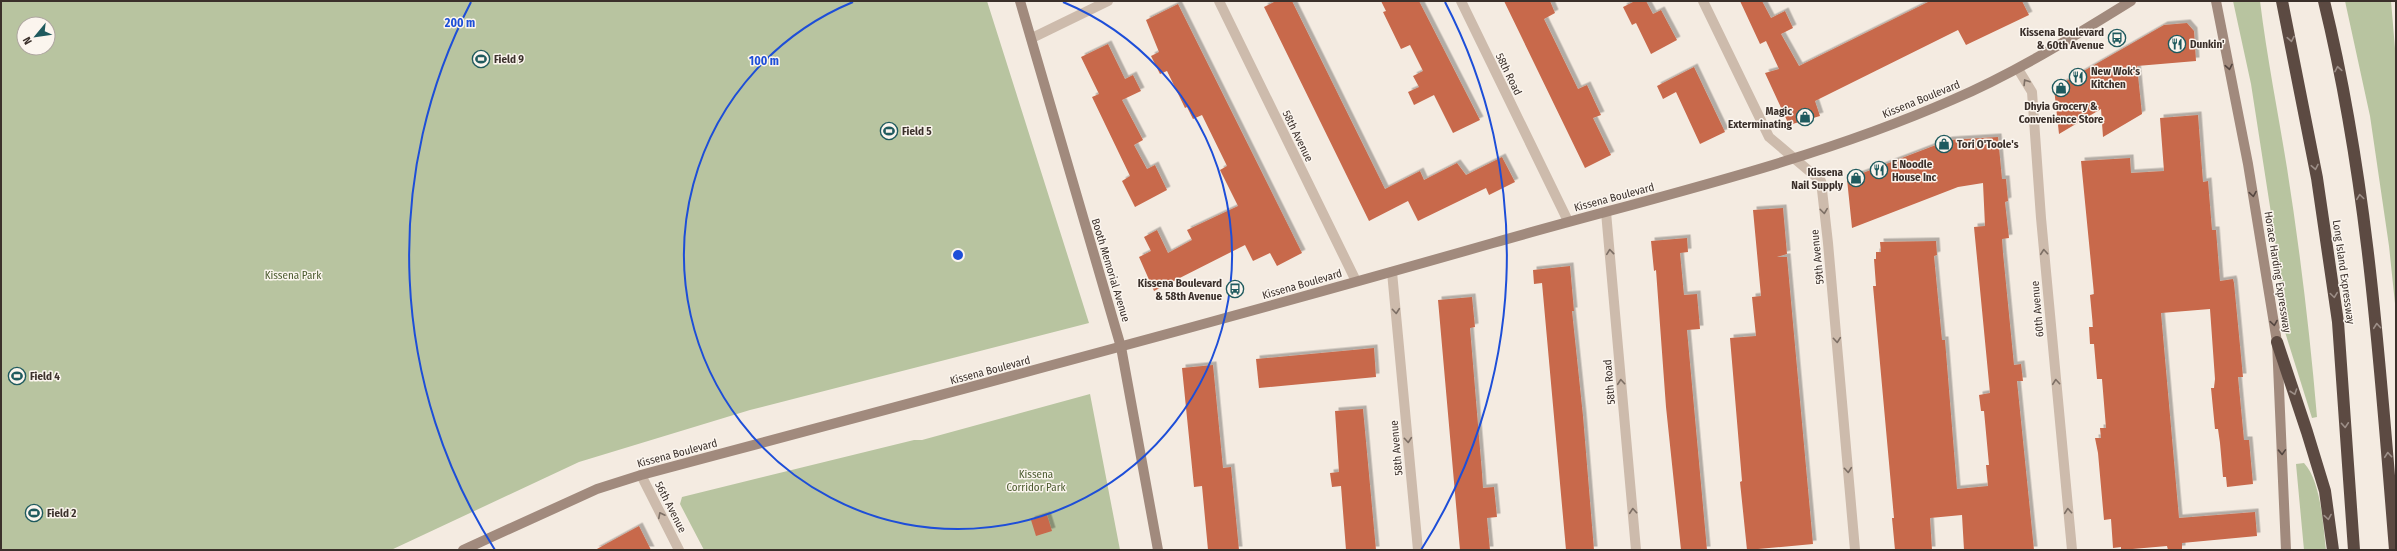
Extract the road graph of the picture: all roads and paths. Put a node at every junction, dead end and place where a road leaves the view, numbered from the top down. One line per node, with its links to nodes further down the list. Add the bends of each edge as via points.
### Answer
1 (1020, 1): 10 (main road, Booth Memorial Avenue)
2 (1108, 1): 10 (street)
3 (1218, 1): 16 (street, 58th Avenue)
4 (1460, 1): 14 (street, 58th Road)
5 (1703, 1): 12 (street, 59th Avenue, via 1770,137)
6 (2131, 1): 11 (main road, Kissena Boulevard)
7 (2216, 1): 17 (main road, Horace Harding Expressway, one-way to 17, via 2248,164)
8 (2282, 1): 29 (highway, Long Island Expressway, one-way to 29, via 2317,178 2338,322)
9 (2324, 1): 30 (highway, one-way to 9, via 2376,312 2356,170)
10 (1032, 38): 18 (main road, Booth Memorial Avenue, via 1074,191)
11 (2018, 69): 12 (main road, Kissena Boulevard, via 1954,100); 26 (street, 60th Avenue, one-way to 11, via 2032,92)
12 (1792, 158): 13 (main road, Kissena Boulevard); 25 (street, 59th Avenue, one-way to 25, via 1821,181)
13 (1606, 212): 14 (main road, Kissena Boulevard); 24 (street, 58th Road, one-way to 13)
14 (1568, 221): 15 (main road, Kissena Boulevard)
15 (1392, 272): 16 (main road, Kissena Boulevard); 23 (street, 58th Avenue, one-way to 23)
16 (1356, 281): 18 (main road, Kissena Boulevard)
17 (2277, 342): 27 (main road, Horace Harding Expressway, one-way to 27); 28 (highway, one-way to 28, via 2308,432 2324,491)
18 (1122, 347): 19 (main road, Kissena Boulevard); 22 (main road, Booth Memorial Avenue)
19 (641, 475): 20 (main road, Kissena Boulevard, via 597,489); 21 (street, 56th Avenue, one-way to 19)
20 (463, 550)
21 (679, 550)
22 (1158, 550)
23 (1418, 550)
24 (1636, 550)
25 (1855, 550)
26 (2072, 550)
27 (2286, 550)
28 (2333, 550)
29 (2354, 550)
30 (2396, 550)

